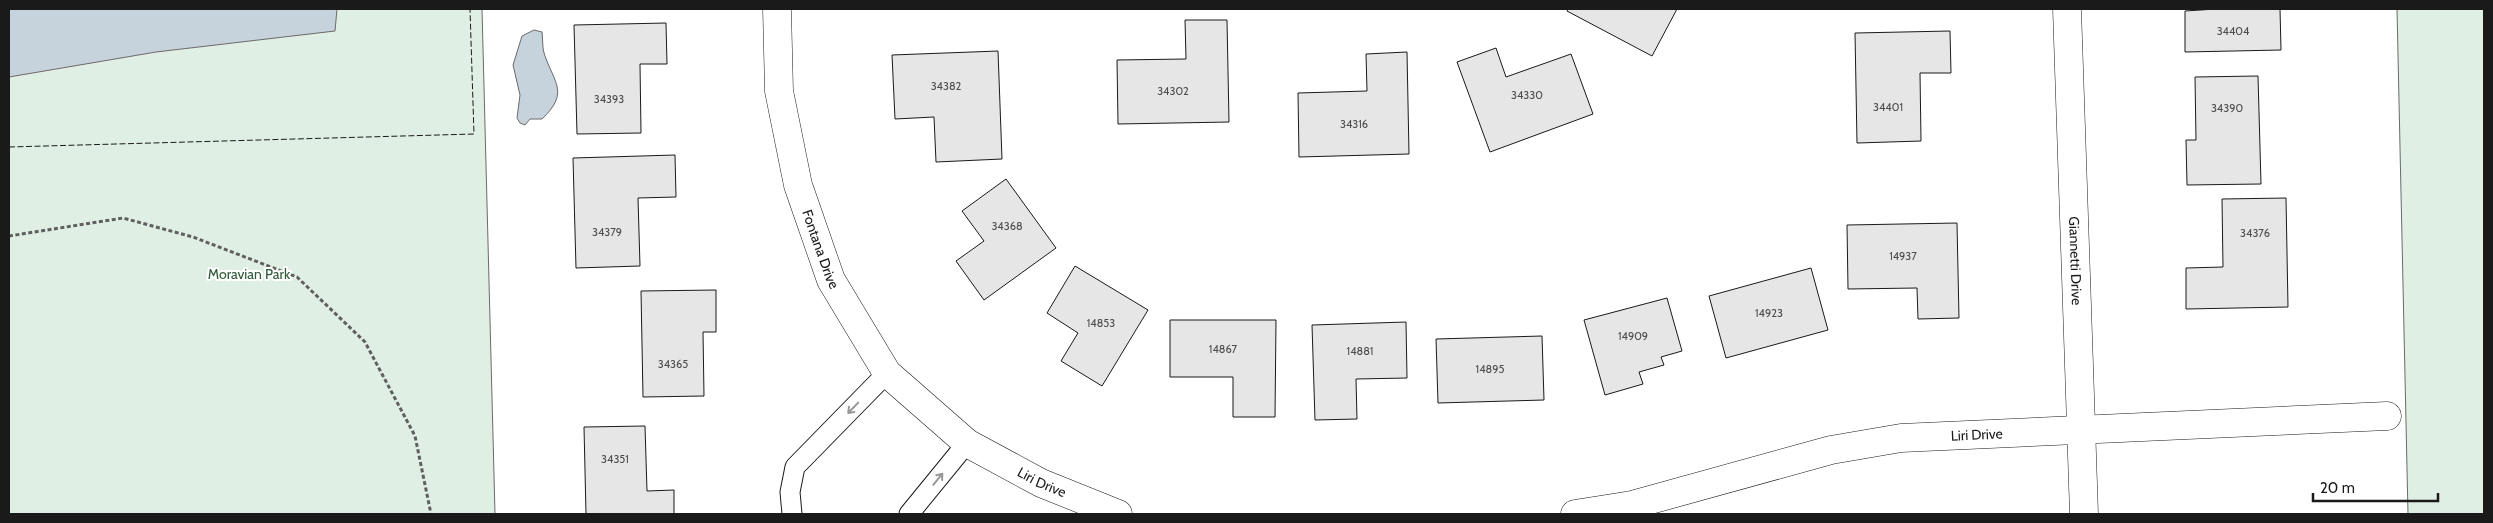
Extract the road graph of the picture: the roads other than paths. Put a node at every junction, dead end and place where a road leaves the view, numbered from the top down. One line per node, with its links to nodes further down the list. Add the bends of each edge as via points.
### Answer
1 (777, 9): 3 (street, Fontana Drive, via 778,91 798,185 831,280)
2 (2067, 9): 5 (street, Giannetti Drive)
3 (887, 373): 6 (street, Fontana Drive); 7 (lane, one-way to 7, via 796,467 790,492)
4 (2387, 416): 5 (street, Liri Drive)
5 (2080, 429): 10 (street, Liri Drive, via 1901,438 1832,450 1632,505); 11 (street, Giannetti Drive)
6 (967, 443): 8 (lane, one-way to 6); 9 (street, Liri Drive, via 1041,483)
7 (792, 514)
8 (909, 514)
9 (1118, 514)
10 (1575, 514)
11 (2084, 514)

